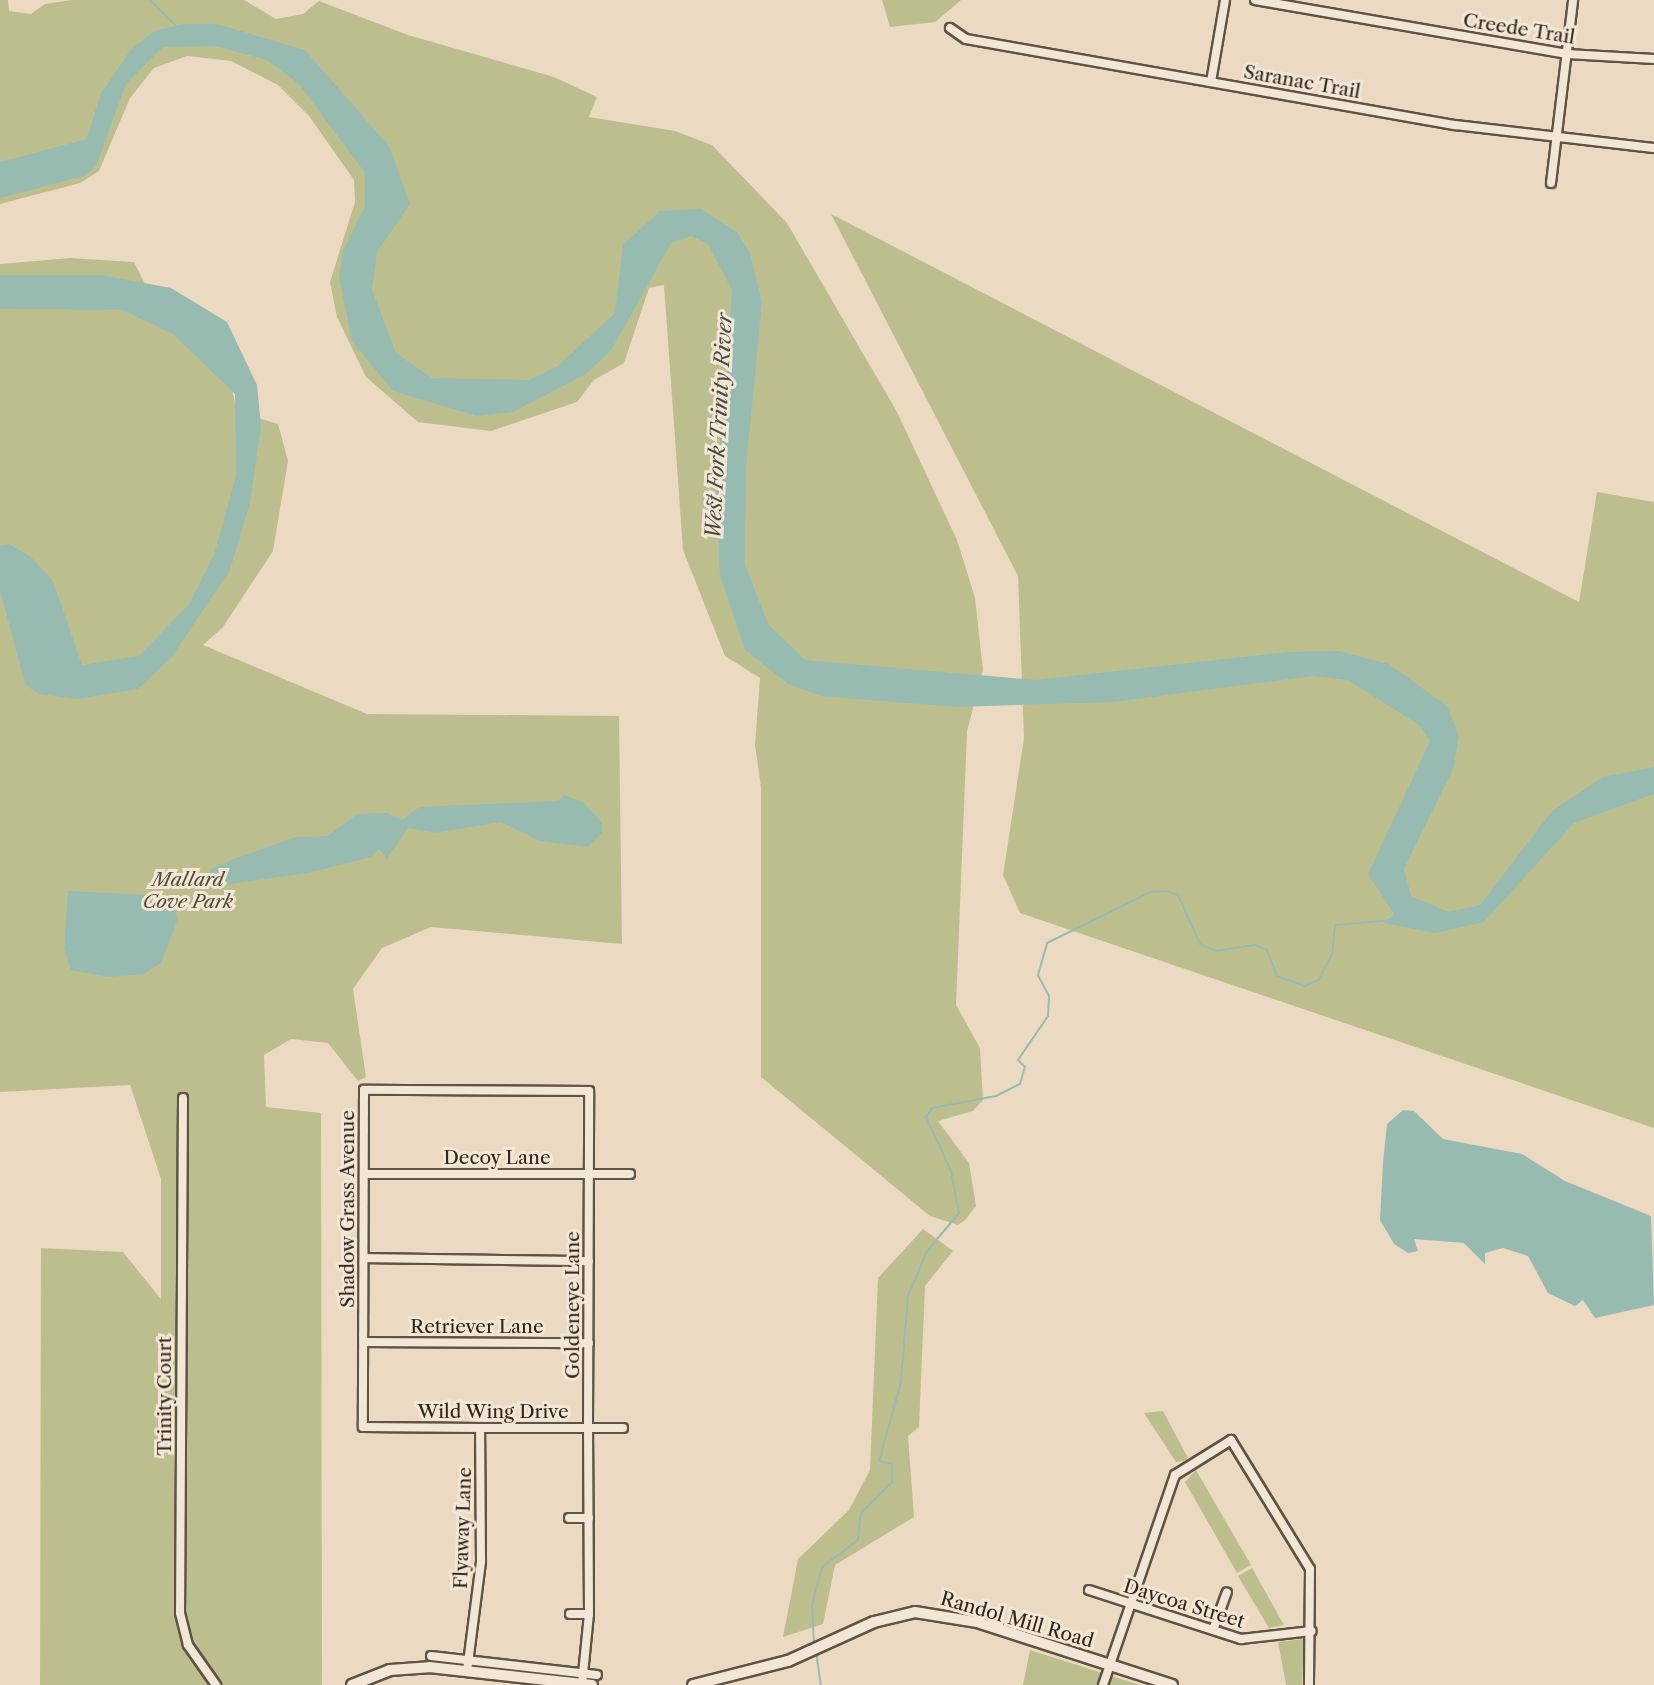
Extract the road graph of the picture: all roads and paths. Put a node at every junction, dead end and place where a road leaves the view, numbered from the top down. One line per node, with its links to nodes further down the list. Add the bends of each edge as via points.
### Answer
1 (1225, 0): 7 (street)
2 (1255, 0): 5 (street, Creede Trail)
3 (1573, 0): 5 (street)
4 (950, 28): 7 (street, Saranac Trail, via 966,38)
5 (1567, 54): 6 (street, Creede Trail); 8 (street)
6 (1654, 59)
7 (1211, 82): 8 (street, Saranac Trail)
8 (1556, 141): 9 (street, Saranac Trail); 10 (street)
9 (1654, 148)
10 (1552, 183)
11 (589, 1091): 13 (street, Shadow Grass Avenue, via 364,1090); 14 (street, Goldeneye Lane)
12 (183, 1098): 38 (street, Trinity Court, via 180,1613 188,1645)
13 (364, 1174): 14 (street, Decoy Lane); 16 (street, Shadow Grass Avenue)
14 (589, 1174): 15 (street, Decoy Lane); 17 (street, Goldeneye Lane)
15 (629, 1174)
16 (364, 1258): 17 (street); 18 (street, Shadow Grass Avenue)
17 (589, 1261): 19 (street, Goldeneye Lane)
18 (364, 1342): 19 (street, Retriever Lane); 20 (street, Shadow Grass Avenue)
19 (589, 1343): 22 (street, Goldeneye Lane)
20 (363, 1427): 21 (street, Wild Wing Drive)
21 (480, 1428): 22 (street, Wild Wing Drive); 35 (street, Flyaway Lane, via 481,1561)
22 (588, 1428): 23 (street, Wild Wing Drive); 25 (street, Goldeneye Lane)
23 (623, 1428)
24 (569, 1518): 25 (street)
25 (589, 1518): 30 (street, Goldeneye Lane)
26 (1089, 1591): 28 (street, Daycoa Street)
27 (1227, 1592): 31 (street)
28 (1130, 1604): 31 (street, Daycoa Street); 32 (street, via 1175,1475 1231,1440 1310,1569); 34 (street)
29 (570, 1614): 30 (street)
30 (589, 1614): 36 (street, Goldeneye Lane)
31 (1213, 1630): 32 (street, Daycoa Street, via 1248,1640)
32 (1312, 1631): 43 (street)
33 (431, 1656): 35 (street)
34 (1110, 1665): 40 (main road, Randol Mill Road, via 944,1614 903,1614 794,1658); 41 (street); 42 (main road, Randol Mill Road)
35 (467, 1666): 36 (main road); 39 (main road, via 405,1667)
36 (583, 1679): 37 (main road)
37 (594, 1680)
38 (216, 1685)
39 (352, 1685)
40 (693, 1685)
41 (1103, 1685)
42 (1172, 1685)
43 (1309, 1685)

